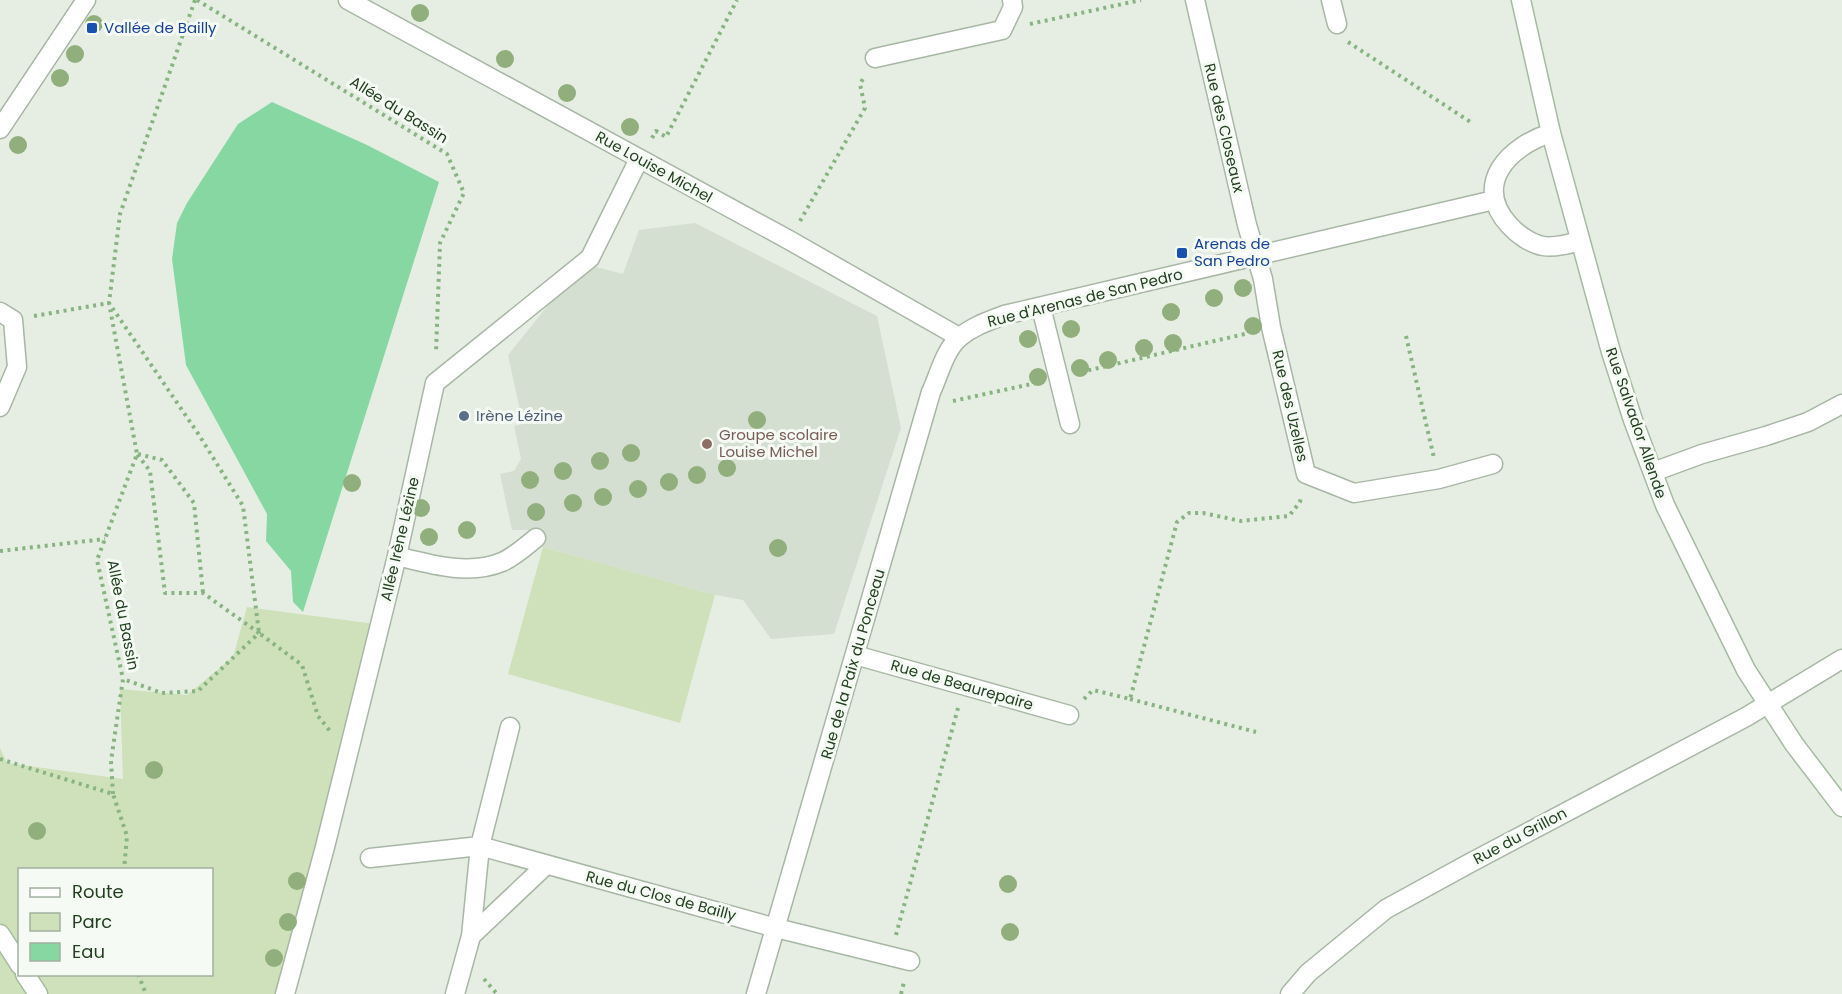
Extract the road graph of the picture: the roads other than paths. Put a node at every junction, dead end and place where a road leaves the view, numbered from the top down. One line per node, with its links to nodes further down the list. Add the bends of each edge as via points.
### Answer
1 (86, 0): 9 (street)
2 (348, 0): 11 (street, Rue Louise Michel)
3 (1012, 0): 8 (street, via 1013,7 1002,30)
4 (1194, 0): 14 (street, Rue des Closeaux)
5 (1331, 0): 7 (street)
6 (1521, 0): 10 (street, Rue Salvador Allende)
7 (1337, 24)
8 (875, 58)
9 (0, 129)
10 (1551, 133): 12 (street, via 1534,138 1509,155 1495,183); 13 (street, Rue Salvador Allende)
11 (639, 159): 17 (street, Rue Louise Michel); 24 (street, Allée Irène Lézine, via 590,258 435,383)
12 (1494, 200): 13 (street, via 1502,217 1529,240 1544,246); 14 (street, Rue d'Arenas de San Pedro)
13 (1580, 241): 22 (street, Rue Salvador Allende, via 1611,352)
14 (1256, 255): 15 (street, Rue d'Arenas de San Pedro); 21 (street, Rue des Uzelles, via 1306,474 1354,493 1439,479)
15 (1041, 307): 17 (street, Rue d'Arenas de San Pedro, via 1004,315); 20 (street)
16 (6, 316): 19 (street, via 17,367)
17 (959, 338): 25 (street, Rue de la Paix du Ponceau, via 931,392)
18 (1842, 404): 22 (street, via 1808,422 1702,453)
19 (0, 407)
20 (1070, 424)
21 (1493, 464)
22 (1653, 472): 27 (street, Rue Salvador Allende, via 1665,505 1746,670)
23 (536, 538): 24 (street, via 502,562 482,567 452,568)
24 (397, 555): 41 (street, Allée Irène Lézine)
25 (855, 655): 28 (street, Rue de Beaurepaire); 34 (street, Rue de la Paix du Ponceau)
26 (1842, 659): 27 (street, Rue du Grillon)
27 (1768, 704): 30 (street, Rue Salvador Allende); 44 (street, Rue du Grillon, via 1386,909 1308,974)
28 (1069, 715)
29 (510, 727): 31 (street)
30 (1842, 807)
31 (480, 846): 32 (street, Rue du Clos de Bailly); 33 (street, Rue du Clos de Bailly); 36 (street)
32 (370, 858)
33 (546, 865): 34 (street, Rue du Clos de Bailly); 36 (street)
34 (776, 928): 37 (street, Rue du Clos de Bailly); 43 (street, Rue de la Paix du Ponceau)
35 (0, 934): 38 (street)
36 (471, 936): 42 (street)
37 (910, 961)
38 (18, 962)
39 (26, 976): 40 (street)
40 (38, 994)
41 (285, 994)
42 (455, 994)
43 (756, 994)
44 (1290, 994)

